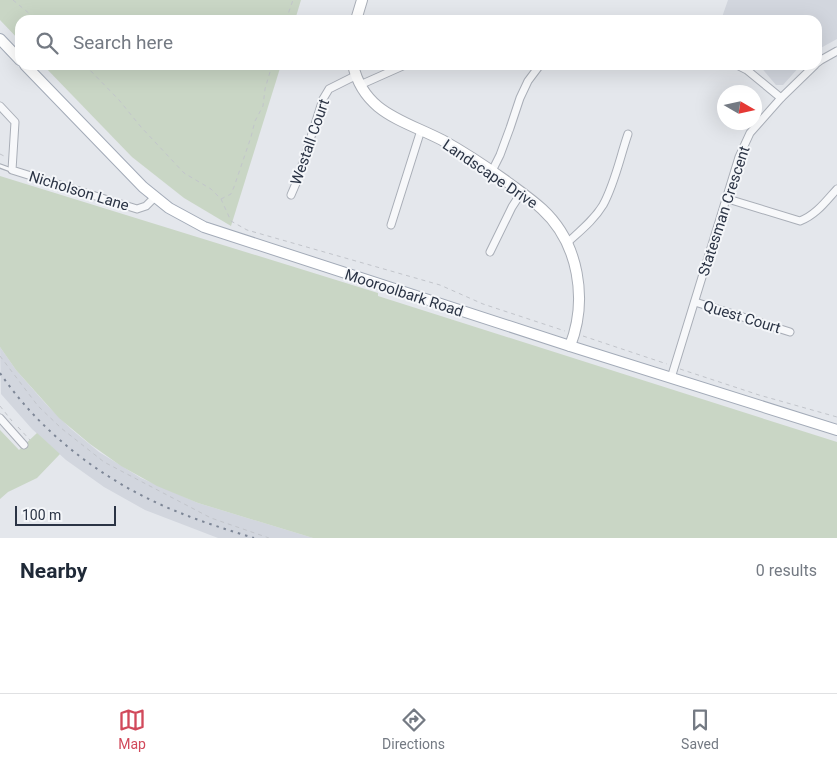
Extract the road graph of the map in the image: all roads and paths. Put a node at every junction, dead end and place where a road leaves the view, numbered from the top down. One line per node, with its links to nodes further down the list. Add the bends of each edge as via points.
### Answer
1 (13, 0): 4 (path)
2 (293, 0): 5 (path)
3 (362, 0): 6 (main road)
4 (31, 15)
5 (288, 15)
6 (358, 15)
7 (0, 39): 9 (main road)
8 (837, 52): 10 (street, Statesman Crescent)
9 (15, 55)
10 (822, 61)
11 (30, 70): 30 (main road, Mooroolbark Road)
12 (90, 70): 31 (path, via 184,173)
13 (271, 70): 31 (path, via 263,106 234,187 231,194)
14 (355, 70): 19 (main road, Landscape Drive)
15 (390, 70): 19 (street, Westall Court)
16 (536, 70): 26 (street, via 520,98)
17 (747, 70): 20 (street)
18 (810, 70): 20 (street, Statesman Crescent)
19 (358, 81): 22 (main road, Landscape Drive, via 384,112); 29 (street, Westall Court, via 328,89 322,99)
20 (781, 98): 32 (street, Statesman Crescent, via 750,133 739,157)
21 (0, 106): 25 (street, via 15,122)
22 (420, 130): 26 (main road, Landscape Drive); 33 (street)
23 (628, 134): 34 (street, via 602,206)
24 (0, 166): 25 (lane, Nicholson Lane)
25 (12, 170): 30 (street, Nicholson Lane, via 137,209)
26 (492, 171): 28 (main road, Landscape Drive)
27 (837, 189): 32 (street, via 814,213 800,220)
28 (522, 193): 34 (main road, Landscape Drive, via 542,209); 35 (street)
29 (291, 195)
30 (155, 197): 39 (main road, Mooroolbark Road, via 184,217 225,235)
31 (222, 198): 38 (path, via 231,221 247,230 440,285 483,304)
32 (728, 199): 36 (street, Statesman Crescent)
33 (391, 225)
34 (567, 243): 38 (main road, Landscape Drive, via 579,284)
35 (490, 252)
36 (695, 302): 37 (street, Quest Court); 41 (street, Statesman Crescent)
37 (790, 332)
38 (574, 334): 39 (main road, Landscape Drive); 41 (path)
39 (570, 346): 42 (main road, Mooroolbark Road)
40 (0, 356): 49 (path, via 38,406 104,462 211,518)
41 (675, 367): 42 (street, Statesman Crescent); 44 (path)
42 (671, 378): 46 (main road, Mooroolbark Road)
43 (0, 406): 47 (path)
44 (837, 417)
45 (0, 418): 48 (street)
46 (837, 430)
47 (30, 440)
48 (24, 445)
49 (269, 538)

